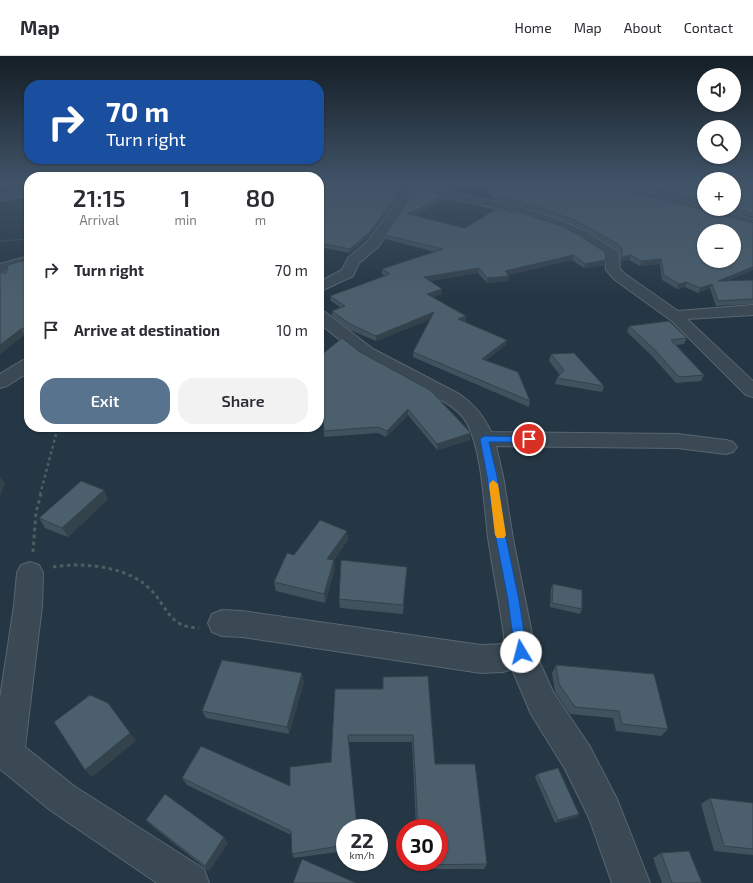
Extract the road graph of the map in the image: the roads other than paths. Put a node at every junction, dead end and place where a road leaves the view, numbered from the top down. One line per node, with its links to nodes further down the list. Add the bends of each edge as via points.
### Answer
1 (389, 222): 5 (street, via 368,250 353,261 348,273)
2 (550, 222): 7 (street, via 588,238 612,254 613,270 620,277)
3 (24, 262): 4 (street)
4 (0, 269)
5 (324, 285)
6 (753, 310): 7 (street, via 685,314)
7 (678, 318): 11 (street)
8 (324, 319): 12 (street, via 367,353 464,406 476,421)
9 (24, 367): 10 (street)
10 (0, 382)
11 (753, 391)
12 (484, 439): 13 (street, via 677,441); 16 (street)
13 (726, 447)
14 (30, 573): 17 (street, via 8,754 62,798)
15 (222, 623): 16 (street, via 481,659 502,658)
16 (522, 653): 18 (street, via 542,703 577,757 604,812)
17 (190, 883)
18 (631, 883)

